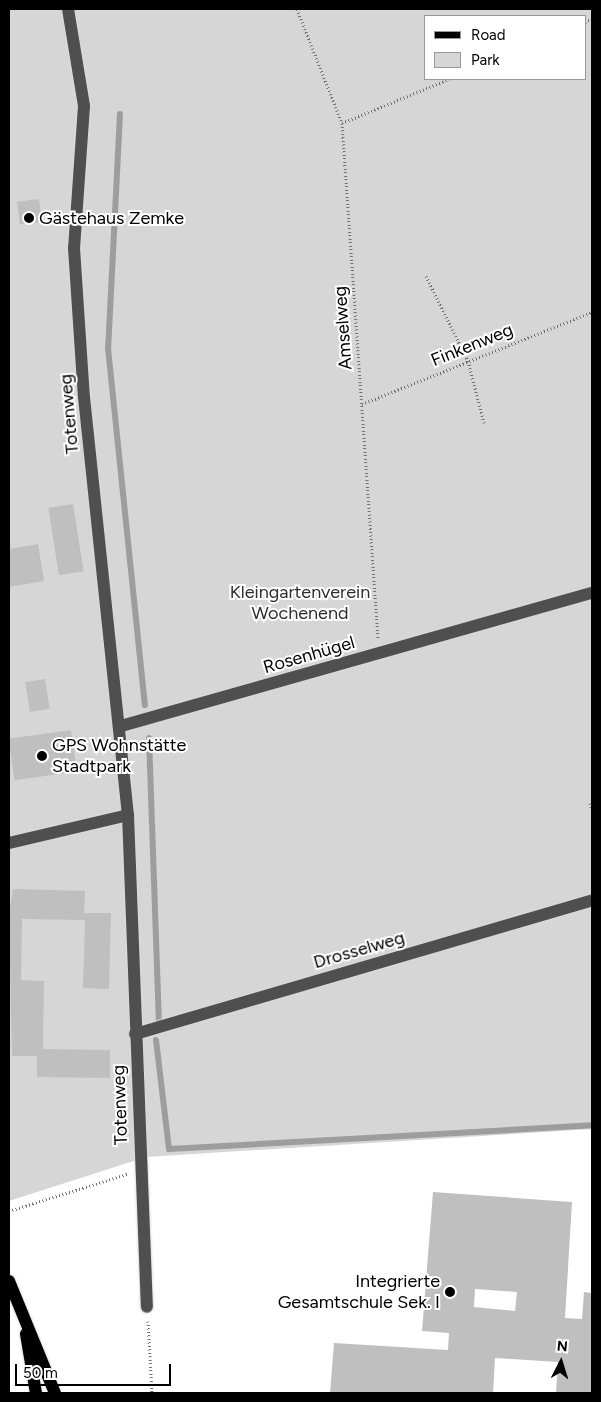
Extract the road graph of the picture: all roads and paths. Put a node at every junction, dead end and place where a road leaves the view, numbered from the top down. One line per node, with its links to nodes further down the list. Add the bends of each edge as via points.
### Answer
1 (68, 9): 12 (street, Totenweg, via 84,106 74,248 84,397)
2 (297, 9): 4 (path, Amselweg)
3 (446, 80): 4 (path)
4 (342, 123): 8 (path, Amselweg)
5 (426, 276): 7 (path)
6 (592, 312): 7 (path, Finkenweg)
7 (468, 361): 8 (path, Finkenweg); 9 (path)
8 (362, 404): 11 (path, Amselweg)
9 (484, 423)
10 (592, 593): 11 (street, Rosenhügel)
11 (379, 653): 12 (street, Rosenhügel)
12 (121, 726): 15 (street, Totenweg)
13 (590, 803): 14 (path)
14 (592, 810)
15 (128, 815): 16 (street); 18 (street, Totenweg)
16 (9, 843)
17 (592, 900): 18 (street, Drosselweg)
18 (135, 1034): 19 (street, Totenweg)
19 (140, 1173): 20 (path, via 114,1176); 22 (street, Totenweg)
20 (9, 1211)
21 (9, 1281): 23 (main road)
22 (147, 1307): 26 (path)
23 (26, 1329): 24 (main road); 25 (main road, via 47,1366)
24 (36, 1393)
25 (55, 1393)
26 (152, 1393)

